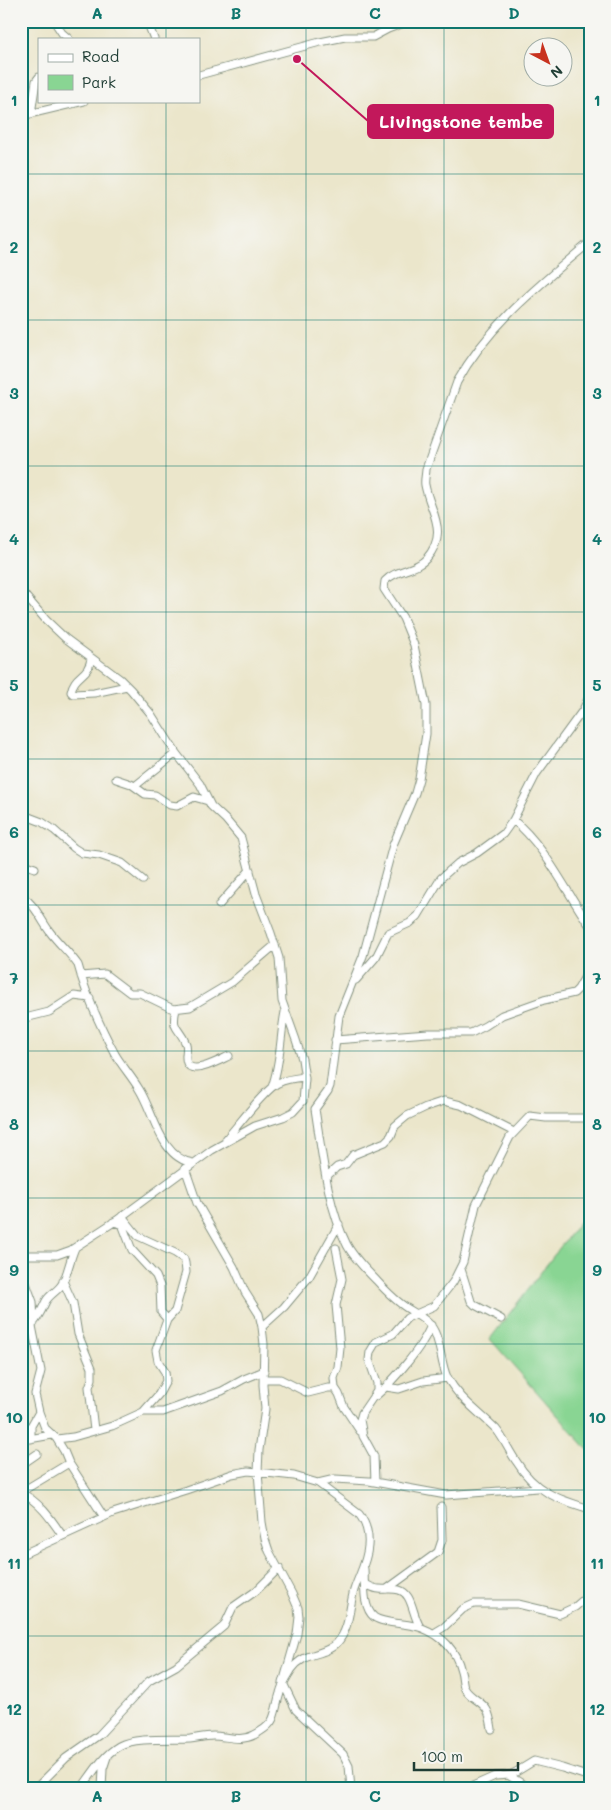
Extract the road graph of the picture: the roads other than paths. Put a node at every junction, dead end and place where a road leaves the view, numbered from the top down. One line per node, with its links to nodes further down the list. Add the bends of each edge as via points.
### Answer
1 (54, 21): 5 (street)
2 (409, 21): 4 (street)
3 (148, 24): 6 (street); 7 (street)
4 (397, 24): 8 (street, via 373,36 320,42)
5 (62, 36)
6 (154, 38)
7 (157, 38)
8 (200, 75)
9 (38, 78): 11 (street)
10 (80, 102): 11 (street)
11 (30, 114): 12 (street)
12 (21, 116)
13 (590, 242): 35 (street, via 514,308 462,372 426,469 425,484 437,521 436,541 424,561 385,581 384,589 404,618 414,645 426,705 426,734 415,793 393,845 365,950)
14 (24, 595): 15 (street); 16 (street, via 58,632)
15 (21, 606)
16 (91, 658): 17 (street); 17 (street, via 90,667 72,687 73,694)
17 (127, 686): 19 (street, via 151,714)
18 (590, 695): 24 (street, via 584,710 537,773)
19 (176, 753): 21 (street); 22 (street, via 200,784)
20 (116, 779): 21 (street)
21 (134, 786): 22 (street, via 170,805 194,798)
22 (208, 801): 27 (street, via 241,838)
23 (21, 814): 28 (street, via 42,822 82,853 122,863)
24 (513, 820): 31 (street, via 538,845); 35 (street, via 503,834 441,878 418,916 388,933 376,957)
25 (21, 866): 26 (street)
26 (35, 868)
27 (250, 870): 30 (street); 32 (street)
28 (143, 880)
29 (21, 895): 34 (street, via 73,957)
30 (219, 905)
31 (590, 926)
32 (275, 945): 37 (street, via 232,982 190,1007); 38 (street)
33 (590, 968): 40 (street, via 574,993 509,1012 471,1033)
34 (81, 976): 36 (street); 37 (street, via 105,974 128,992 140,993)
35 (352, 984): 40 (street, via 339,1016)
36 (90, 998): 39 (street, via 74,996 49,1012); 47 (street, via 115,1054 140,1089 170,1150 180,1159)
37 (176, 1009): 41 (street, via 174,1024 185,1043 188,1066 198,1068)
38 (285, 1012): 42 (street); 43 (street, via 278,1069)
39 (21, 1019)
40 (336, 1040): 49 (street, via 330,1086 315,1109)
41 (229, 1056)
42 (305, 1077): 43 (street); 46 (street, via 303,1101 293,1112 255,1126)
43 (272, 1087): 46 (street)
44 (590, 1118): 45 (street, via 530,1116)
45 (514, 1132): 49 (street, via 461,1105 444,1101 407,1116 395,1126 385,1142 353,1155 346,1164); 58 (street, via 476,1205)
46 (222, 1144): 47 (street)
47 (193, 1163): 48 (street)
48 (185, 1168): 50 (street); 65 (street, via 197,1203 259,1314)
49 (326, 1177): 52 (street)
50 (122, 1216): 51 (street); 62 (street, via 138,1236 185,1261 186,1272 180,1296 174,1315)
51 (113, 1222): 53 (street); 62 (street, via 122,1224 132,1250 156,1276 160,1286 161,1312)
52 (339, 1224): 54 (street); 56 (street)
53 (75, 1247): 57 (street, via 57,1256); 59 (street)
54 (325, 1248): 55 (street); 65 (street, via 298,1291)
55 (336, 1248): 56 (street); 71 (street, via 342,1279 336,1305 340,1348)
56 (353, 1254): 60 (street, via 378,1282)
57 (22, 1257): 63 (street, via 24,1278 33,1302)
58 (460, 1269): 60 (street, via 437,1303); 61 (street, via 474,1305)
59 (63, 1281): 63 (street, via 47,1299); 75 (street, via 73,1303 78,1334 92,1368 89,1387)
60 (417, 1314): 64 (street); 72 (street, via 407,1318 393,1334 372,1346 368,1356 377,1383)
61 (501, 1319)
62 (167, 1320): 74 (street, via 156,1350 166,1381)
63 (33, 1324): 66 (street); 73 (street, via 40,1371 35,1394)
64 (430, 1325): 68 (street); 70 (street, via 422,1342)
65 (262, 1327): 67 (street)
66 (21, 1335)
67 (264, 1371): 69 (street); 74 (street, via 188,1404 161,1413)
68 (448, 1378): 70 (street, via 423,1381 399,1389); 86 (street, via 462,1399 502,1437 520,1468)
69 (263, 1379): 71 (street, via 280,1379 308,1393); 83 (street, via 264,1409)
70 (386, 1387): 72 (street)
71 (335, 1388): 77 (street)
72 (374, 1398): 77 (street, via 362,1413)
73 (39, 1412): 76 (street, via 43,1425); 78 (street, via 31,1426)
74 (144, 1412): 75 (street)
75 (94, 1430): 76 (street, via 68,1438)
76 (54, 1436): 78 (street); 81 (street)
77 (363, 1436): 84 (street, via 374,1456)
78 (31, 1439): 79 (street)
79 (21, 1442)
80 (37, 1454): 82 (street)
81 (69, 1463): 87 (street); 90 (street)
82 (21, 1465)
83 (258, 1472): 85 (street, via 294,1476); 90 (street, via 232,1474); 93 (street, via 264,1539)
84 (374, 1482): 85 (street, via 335,1479); 86 (street, via 446,1495)
85 (318, 1484): 94 (street, via 364,1520 368,1546)
86 (538, 1488): 89 (street)
87 (21, 1493): 91 (street, via 48,1516)
88 (440, 1507): 96 (street, via 442,1540 438,1552)
89 (590, 1509)
90 (104, 1517): 91 (street)
91 (62, 1535): 92 (street)
92 (21, 1555)
93 (279, 1568): 100 (street, via 299,1617); 105 (street, via 256,1591 233,1607 224,1626 176,1666 146,1684 99,1735 66,1758)
94 (364, 1569): 95 (street); 100 (street, via 355,1588 341,1638 331,1648 300,1661)
95 (365, 1584): 96 (street); 98 (street, via 369,1610 376,1618)
96 (387, 1589): 98 (street, via 396,1589 407,1596)
97 (590, 1594): 99 (street, via 560,1614 518,1604 474,1604)
98 (420, 1627): 99 (street)
99 (434, 1633): 101 (street, via 455,1653 466,1691 488,1710)
100 (283, 1683): 102 (street, via 276,1714 265,1728 249,1738 210,1736 132,1742 121,1745); 108 (street, via 296,1710 343,1754 349,1766)
101 (492, 1729)
102 (108, 1755): 106 (street); 107 (street)
103 (508, 1775): 104 (street, via 534,1761); 109 (street, via 495,1776); 110 (street)
104 (590, 1777)
105 (36, 1789)
106 (81, 1789)
107 (102, 1789)
108 (351, 1789)
109 (466, 1789)
110 (526, 1789)

